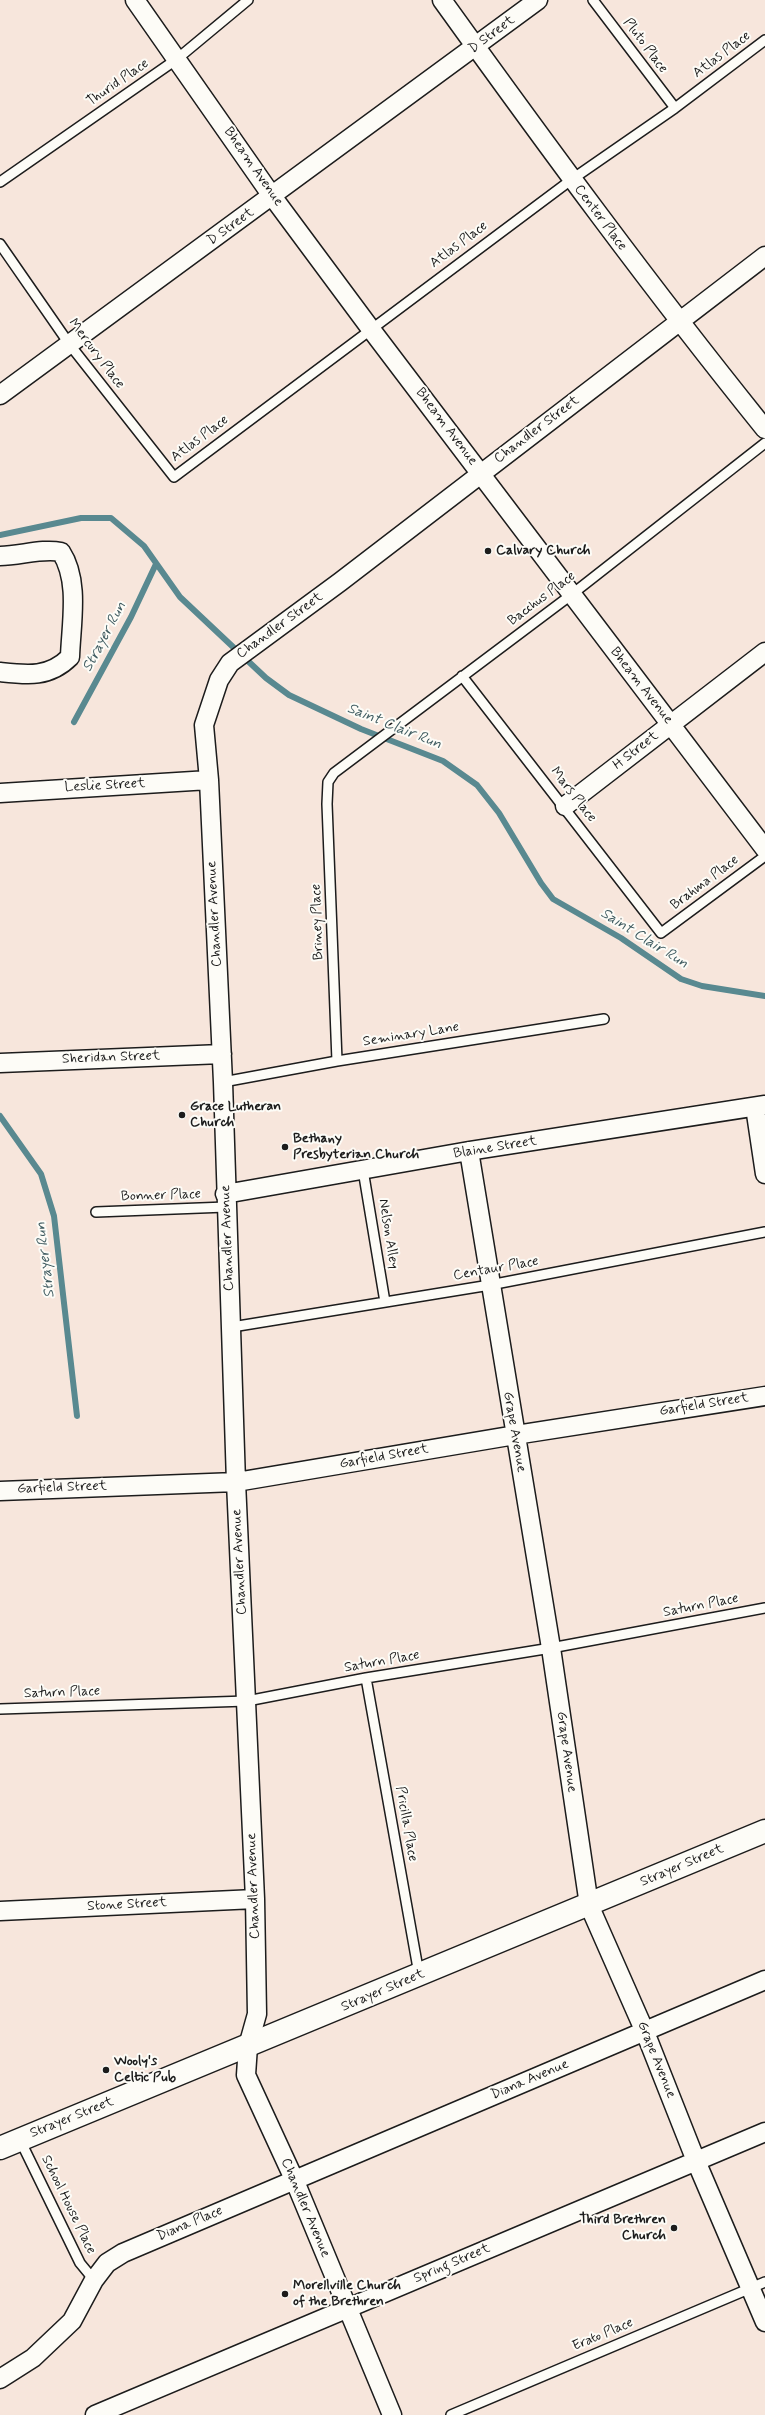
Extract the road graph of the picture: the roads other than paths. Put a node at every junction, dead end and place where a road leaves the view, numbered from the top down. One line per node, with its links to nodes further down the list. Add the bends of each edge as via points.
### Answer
1 (135, 0): 8 (street, Bheam Avenue)
2 (248, 0): 8 (lane, Thurid Place)
3 (442, 0): 7 (street, Center Place)
4 (538, 0): 7 (street, D Street)
5 (593, 0): 9 (lane, Pluto Place)
6 (765, 40): 9 (lane, Atlas Place)
7 (476, 47): 10 (street, Center Place); 12 (street, D Street)
8 (177, 59): 11 (lane, Thurid Place); 12 (street, Bheam Avenue)
9 (676, 108): 10 (lane, Atlas Place)
10 (571, 180): 15 (street, Center Place); 16 (lane, Atlas Place)
11 (0, 182)
12 (272, 196): 16 (street, Bheam Avenue); 17 (street, D Street)
13 (0, 244): 17 (lane, Mercury Place)
14 (765, 256): 15 (street, Chandler Street)
15 (679, 322): 19 (street, Center Place); 21 (street, Chandler Street)
16 (370, 328): 21 (street, Bheam Avenue); 22 (lane, Atlas Place)
17 (70, 345): 18 (street, D Street); 22 (lane, Mercury Place)
18 (0, 395)
19 (765, 429)
20 (765, 443): 24 (lane, Bacchus Place)
21 (480, 473): 24 (street, Bheam Avenue); 28 (street, Chandler Street, via 340,582 230,663)
22 (174, 477)
23 (0, 556): 26 (street, via 52,550 61,552 67,561 72,584 70,657 52,671 41,674 31,676)
24 (570, 595): 27 (lane, Bacchus Place); 29 (street, Bheam Avenue)
25 (765, 652): 29 (street, H Street)
26 (0, 672)
27 (462, 676): 31 (lane, Bacchus Place, via 334,773); 33 (lane, Mars Place)
28 (219, 680): 30 (street, Chandler Avenue, via 204,725)
29 (671, 725): 33 (street, H Street); 34 (street, Bheam Avenue)
30 (209, 780): 32 (street, Leslie Street); 38 (street, Chandler Avenue)
31 (328, 782): 39 (lane, Briney Place)
32 (0, 792)
33 (565, 806): 36 (lane, Mars Place)
34 (765, 849)
35 (765, 856): 36 (lane, Brahma Place)
36 (661, 933)
37 (604, 1019): 39 (lane, Seminary Lane)
38 (222, 1054): 40 (street, Sheridan Street); 41 (street, Chandler Avenue)
39 (337, 1061): 41 (lane, Seminary Lane)
40 (0, 1062)
41 (223, 1082): 46 (street, Chandler Avenue)
42 (760, 1106): 43 (street, Blaine Street); 45 (street)
43 (469, 1151): 44 (street, Blaine Street); 49 (street, Grape Avenue)
44 (363, 1170): 46 (street, Blaine Street); 50 (lane, Nelson Alley)
45 (765, 1174)
46 (226, 1201): 47 (lane, Bonner Place); 51 (street, Chandler Avenue)
47 (96, 1212)
48 (765, 1232): 49 (lane, Centaur Place)
49 (490, 1285): 50 (lane, Centaur Place); 53 (street, Grape Avenue)
50 (385, 1302): 51 (lane, Centaur Place)
51 (232, 1327): 54 (street, Chandler Avenue)
52 (765, 1396): 53 (street, Garfield Street)
53 (515, 1435): 54 (street, Garfield Street); 57 (street, Grape Avenue)
54 (236, 1482): 55 (street, Garfield Street); 59 (street, Chandler Avenue)
55 (0, 1491)
56 (765, 1608): 57 (lane, Saturn Place)
57 (551, 1648): 58 (lane, Saturn Place); 63 (street, Grape Avenue)
58 (366, 1678): 59 (lane, Saturn Place); 65 (lane, Pricilla Place)
59 (247, 1701): 60 (lane, Saturn Place); 62 (street, Chandler Avenue)
60 (0, 1709)
61 (765, 1831): 63 (highway, Strayer Street)
62 (255, 1899): 64 (street, Stone Street); 68 (street, Chandler Avenue, via 257,2014)
63 (589, 1905): 65 (highway, Strayer Street); 67 (street, Grape Avenue)
64 (0, 1911)
65 (419, 1976): 68 (highway, Strayer Street)
66 (765, 1980): 67 (street, Diana Avenue)
67 (645, 2032): 72 (street, Grape Avenue); 73 (street, Diana Avenue)
68 (248, 2046): 70 (highway, Strayer Street); 73 (street, Chandler Avenue, via 246,2075)
69 (765, 2132): 72 (street, Spring Street)
70 (20, 2140): 71 (highway, Strayer Street); 74 (lane, School House Place, via 80,2263)
71 (0, 2148)
72 (696, 2161): 75 (street, Grape Avenue); 76 (street, Spring Street)
73 (294, 2179): 74 (street, Diana Place, via 123,2253 107,2263); 76 (street, Chandler Avenue)
74 (94, 2280): 78 (street, via 72,2321 33,2358)
75 (758, 2285): 77 (street, Grape Avenue); 81 (lane, Erato Place)
76 (347, 2309): 79 (street, Spring Street); 80 (street, Chandler Avenue)
77 (765, 2322)
78 (0, 2379)
79 (95, 2415)
80 (392, 2415)
81 (452, 2415)

